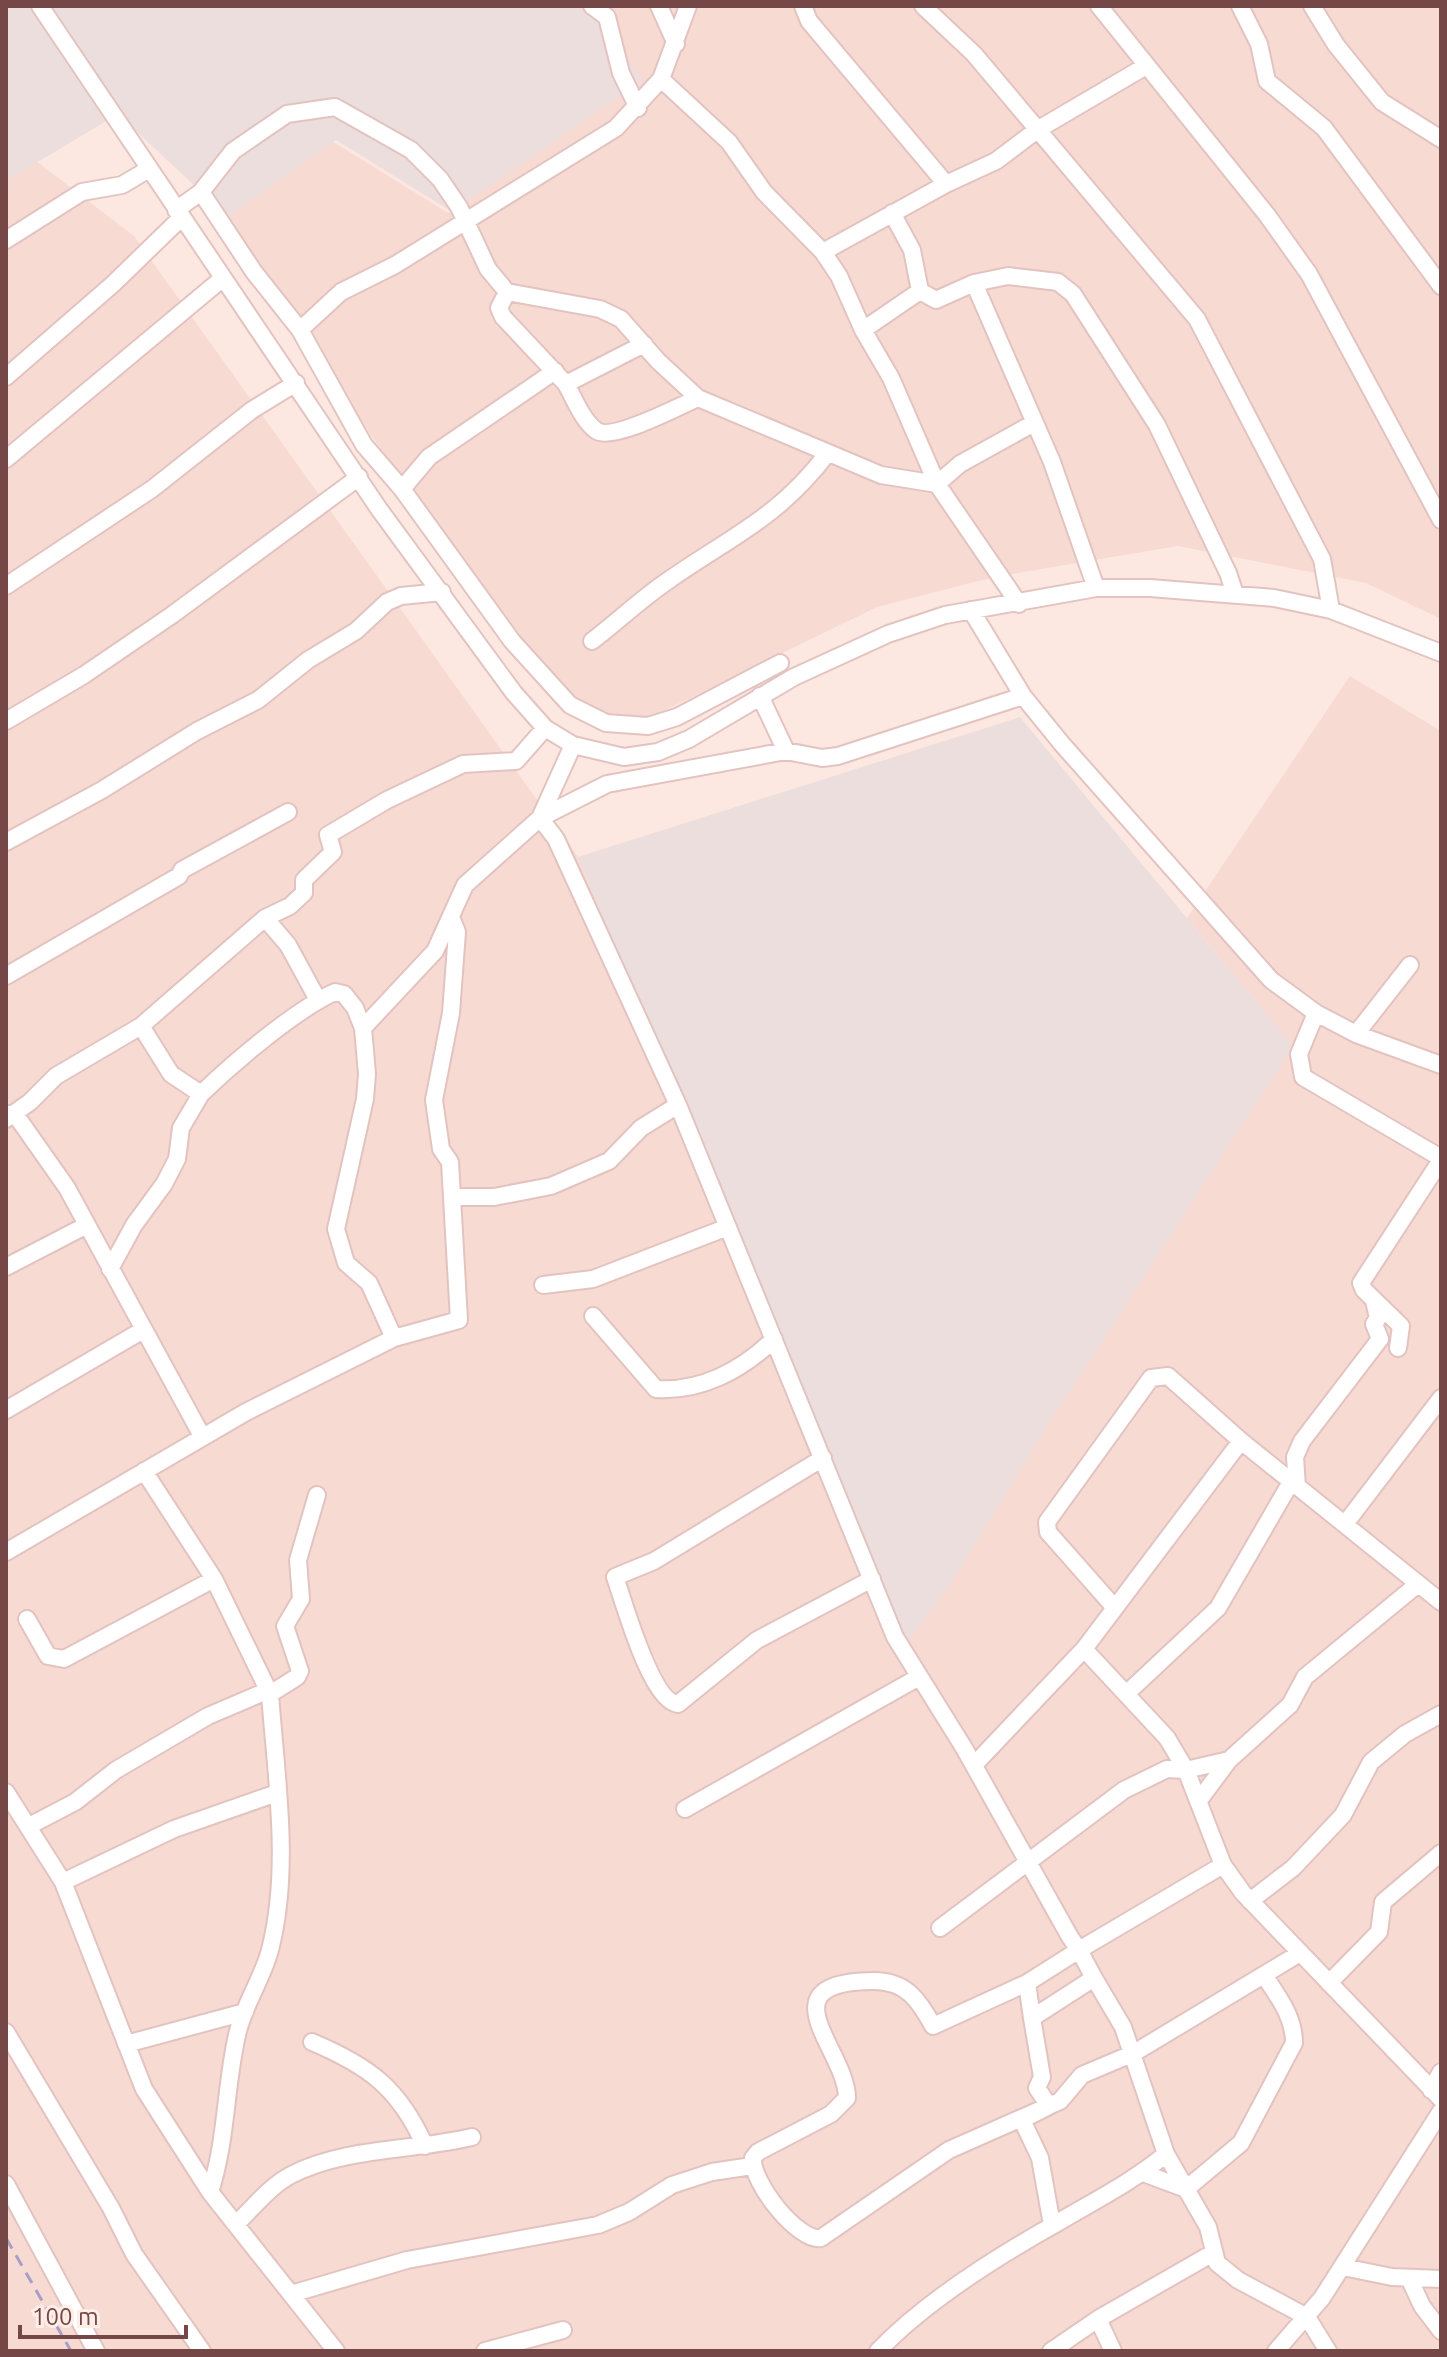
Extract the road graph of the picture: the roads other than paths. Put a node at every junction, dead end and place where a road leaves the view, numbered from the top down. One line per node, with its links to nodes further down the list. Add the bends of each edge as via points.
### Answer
1 (40, 6): 16 (street)
2 (592, 6): 13 (street, via 607,17 621,73)
3 (659, 6): 10 (street)
4 (688, 6): 10 (street)
5 (803, 6): 17 (street, via 809,21)
6 (923, 6): 14 (street, via 974,54)
7 (1099, 6): 11 (street)
8 (1240, 6): 26 (street, via 1259,44 1267,81 1324,128)
9 (1312, 6): 15 (street, via 1382,102)
10 (676, 44): 12 (street)
11 (1146, 66): 14 (street); 42 (street, via 1309,274)
12 (661, 79): 13 (street); 23 (street, via 729,142 764,192)
13 (638, 108): 21 (street, via 573,158)
14 (1037, 130): 17 (street, via 996,161); 49 (street, via 1197,319 1322,559)
15 (1441, 139)
16 (149, 169): 20 (street); 22 (street, via 122,185 82,192)
17 (946, 184): 19 (street)
18 (201, 192): 20 (street); 21 (street, via 233,151 287,114 335,107 411,150 440,179); 29 (street)
19 (892, 213): 23 (street); 27 (street, via 912,250)
20 (179, 214): 24 (street); 32 (street, via 113,284)
21 (466, 222): 28 (street, via 488,269); 29 (street, via 341,292)
22 (6, 240)
23 (823, 252): 30 (street)
24 (223, 278): 34 (street); 38 (street)
25 (974, 283): 27 (street, via 936,300); 36 (street); 46 (street, via 1031,276 1058,282 1073,294 1157,425)
26 (1441, 286)
27 (920, 291): 30 (street)
28 (507, 292): 31 (street, via 600,309 621,319); 33 (street, via 499,308 503,317)
29 (300, 330): 41 (street, via 364,445)
30 (863, 330): 40 (street, via 891,378)
31 (644, 344): 33 (street); 35 (street)
32 (6, 377)
33 (561, 377): 35 (street, via 585,418 606,434); 41 (street, via 448,443)
34 (296, 383): 39 (street); 43 (street, via 252,410 152,489)
35 (698, 398): 37 (street)
36 (1034, 423): 40 (street, via 960,464); 44 (street)
37 (827, 454): 40 (street, via 898,480); 50 (street, via 773,513 670,579)
38 (6, 459)
39 (359, 477): 45 (street); 55 (street, via 172,615)
40 (937, 484): 47 (street)
41 (402, 489): 52 (street, via 525,658 570,705 586,714 622,726 664,722)
42 (1441, 520)
43 (6, 586)
44 (1096, 588): 46 (street); 47 (street)
45 (442, 592): 56 (street); 61 (street, via 387,602 356,631 258,700)
46 (1235, 594): 49 (street)
47 (1019, 604): 48 (street)
48 (971, 610): 53 (street, via 875,639); 54 (street)
49 (1331, 610): 51 (street)
50 (592, 641)
51 (1441, 653)
52 (780, 663)
53 (760, 696): 57 (street, via 658,752 624,757); 58 (street)
54 (1023, 696): 58 (street, via 838,756); 67 (street, via 1271,980)
55 (6, 721)
56 (545, 728): 57 (street); 63 (street, via 516,761 463,764 328,835 333,852 304,880 304,893)
57 (573, 745): 60 (street)
58 (786, 751): 60 (street, via 607,784)
59 (288, 812): 65 (street)
60 (540, 818): 62 (street, via 465,885); 73 (street, via 556,839)
61 (6, 842)
62 (451, 917): 69 (street, via 421,968); 76 (street, via 457,932 451,1013 434,1100 441,1149 450,1162)
63 (265, 918): 66 (street, via 288,945); 68 (street)
64 (1410, 965): 70 (street)
65 (6, 976)
66 (318, 1000): 69 (street, via 344,994); 72 (street)
67 (1316, 1013): 70 (street); 75 (street, via 1299,1054 1303,1077)
68 (141, 1026): 72 (street, via 171,1074); 74 (street, via 56,1076)
69 (363, 1028): 85 (street, via 365,1099 336,1229 346,1263 366,1278)
70 (1356, 1034): 71 (street)
71 (1441, 1065)
72 (201, 1094): 80 (street, via 181,1128 177,1159)
73 (678, 1105): 76 (street, via 641,1128 609,1161 551,1186 494,1197); 78 (street)
74 (9, 1116): 77 (street, via 43,1150)
75 (1441, 1159): 82 (street, via 1361,1283)
76 (452, 1197): 85 (street, via 459,1320)
77 (87, 1225): 79 (street); 80 (street)
78 (728, 1227): 81 (street, via 593,1279); 86 (street)
79 (6, 1267)
80 (110, 1269): 84 (street)
81 (543, 1285)
82 (1374, 1301): 87 (street, via 1401,1326); 94 (street, via 1380,1339 1302,1441 1295,1457)
83 (593, 1316): 86 (street, via 656,1389 678,1389 725,1375)
84 (143, 1330): 89 (street); 90 (street)
85 (394, 1338): 90 (street)
86 (774, 1339): 92 (street)
87 (1398, 1348)
88 (1441, 1398): 96 (street)
89 (6, 1410)
90 (202, 1436): 93 (street)
91 (1241, 1441): 94 (street); 102 (street); 102 (street, via 1168,1376 1151,1378 1047,1522 1048,1532)
92 (823, 1458): 99 (street); 99 (street, via 654,1561 615,1577 643,1659 666,1698 678,1704 757,1640)
93 (144, 1471): 97 (street); 98 (street)
94 (1294, 1485): 96 (street); 107 (street, via 1218,1608)
95 (317, 1495): 106 (street, via 298,1560 301,1599 285,1626 300,1671)
96 (1345, 1524): 100 (street)
97 (6, 1552)
98 (214, 1579): 103 (street, via 64,1659 48,1656); 106 (street)
99 (872, 1579): 105 (street, via 895,1637)
100 (1418, 1584): 101 (street); 109 (street, via 1305,1677 1290,1705)
101 (1441, 1602)
102 (1115, 1608): 104 (street)
103 (27, 1619)
104 (1084, 1649): 107 (street); 110 (street)
105 (919, 1677): 110 (street); 115 (street)
106 (270, 1692): 113 (street); 116 (street, via 208,1716)
107 (1126, 1694): 111 (street, via 1167,1738)
108 (1441, 1714): 121 (street, via 1371,1762 1343,1815 1293,1868)
109 (1229, 1760): 111 (street); 114 (street)
110 (974, 1765): 118 (street)
111 (1186, 1770): 114 (street); 118 (street, via 1159,1771 1124,1790)
112 (6, 1792): 116 (street)
113 (277, 1793): 120 (street, via 174,1829); 129 (street, via 278,1911 270,1950)
114 (1200, 1799): 119 (street)
115 (685, 1809)
116 (29, 1826): 120 (street)
117 (1441, 1853): 128 (street, via 1383,1902 1379,1932)
118 (1028, 1863): 122 (street); 123 (street)
119 (1223, 1865): 121 (street); 123 (street)
120 (63, 1882): 133 (street)
121 (1250, 1901): 124 (street)
122 (940, 1928)
123 (1079, 1950): 126 (street); 127 (street)
124 (1300, 1953): 125 (street); 128 (street)
125 (1264, 1975): 134 (street); 145 (street, via 1288,2013 1294,2043 1241,2143)
126 (1094, 1978): 130 (street); 134 (street)
127 (1027, 1983): 130 (street); 142 (street, via 933,2026 916,1996 896,1985 842,1984 825,1992 817,2001 816,2016 821,2036 843,2072 847,2098 831,2114 758,2152)
128 (1329, 1983): 136 (street)
129 (245, 2012): 133 (street); 146 (street)
130 (1032, 2018): 137 (street, via 1042,2077 1037,2088)
131 (6, 2032): 159 (street, via 134,2254)
132 (312, 2042): 140 (street, via 361,2065 386,2084)
133 (126, 2044): 146 (street, via 144,2089)
134 (1134, 2053): 137 (street, via 1082,2075); 141 (street)
135 (1441, 2072): 136 (street)
136 (1436, 2094)
137 (1049, 2106): 142 (street, via 968,2139 817,2240 778,2209); 148 (street, via 1022,2120 1040,2158)
138 (1441, 2111): 150 (street)
139 (472, 2137): 140 (street)
140 (425, 2146): 147 (street, via 336,2160 290,2176)
141 (1166, 2154): 143 (street); 145 (street)
142 (752, 2166): 153 (street, via 672,2185 598,2225 407,2260)
143 (1143, 2173): 145 (street); 148 (street)
144 (6, 2184): 158 (street)
145 (1186, 2189): 149 (street, via 1213,2237)
146 (210, 2192): 147 (street)
147 (236, 2224): 153 (street)
148 (1052, 2225): 162 (street, via 900,2325)
149 (1213, 2253): 154 (street, via 1226,2272); 155 (street)
150 (1343, 2267): 151 (street); 154 (street)
151 (1409, 2278): 152 (street); 157 (street)
152 (1441, 2279)
153 (291, 2294): 160 (street)
154 (1307, 2317): 165 (street); 166 (street)
155 (1098, 2319): 163 (street); 164 (street)
156 (563, 2330): 161 (street)
157 (1441, 2331)
158 (96, 2351)
159 (202, 2351)
160 (336, 2351)
161 (485, 2351)
162 (878, 2351)
163 (1051, 2351)
164 (1113, 2351)
165 (1276, 2351)
166 (1328, 2351)

